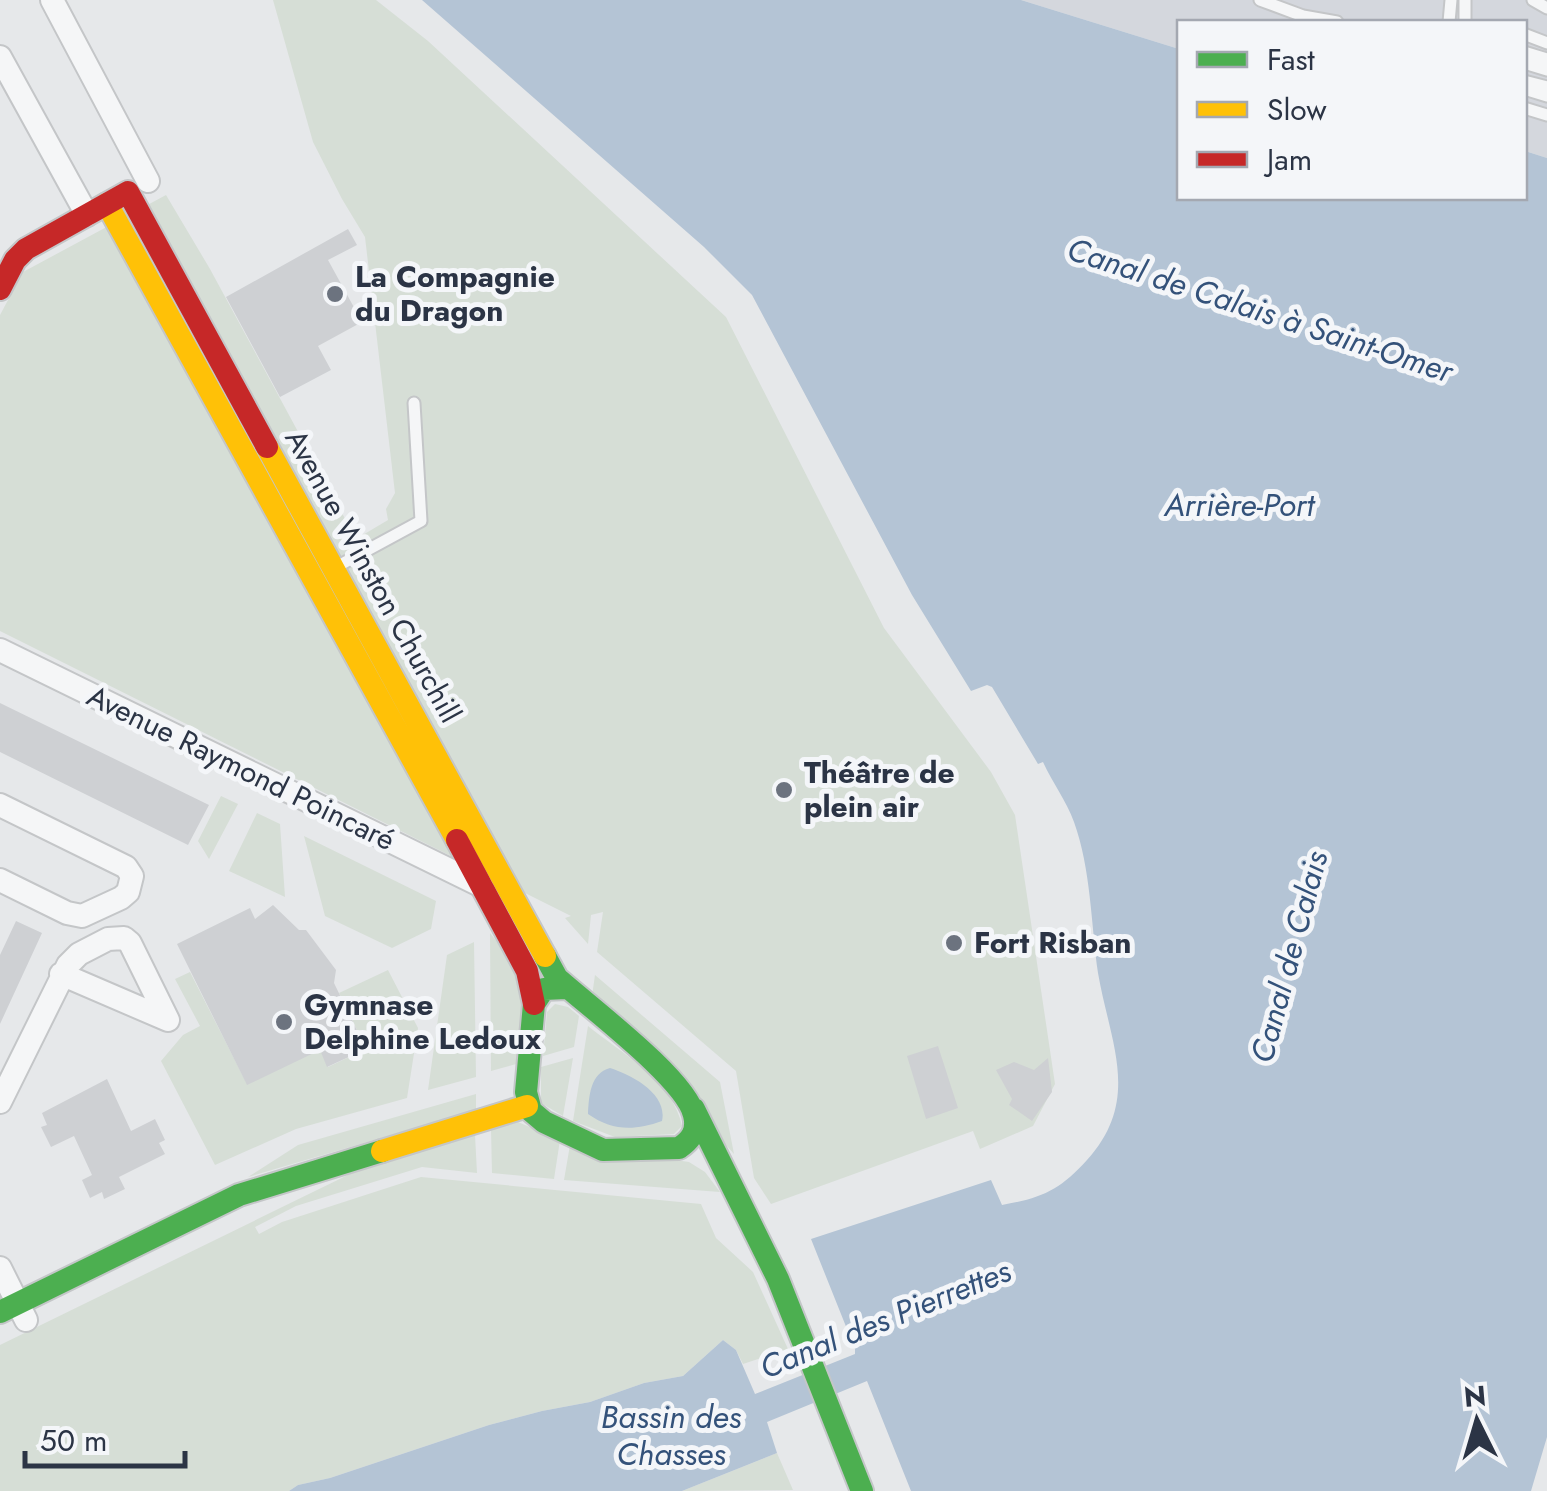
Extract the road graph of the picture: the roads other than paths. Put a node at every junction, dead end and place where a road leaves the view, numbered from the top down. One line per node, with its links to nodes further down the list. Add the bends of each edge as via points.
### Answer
1 (52, 0): 7 (street, Avenue Winston Churchill)
2 (1260, 0): 5 (lane)
3 (1533, 0): 4 (lane)
4 (1547, 8)
5 (1326, 20)
6 (0, 57): 8 (street)
7 (138, 187): 8 (street); 11 (street, Avenue Winston Churchill)
8 (97, 209): 9 (street, via 20,254); 15 (street, Avenue Winston Churchill)
9 (0, 289)
10 (414, 403): 11 (lane, via 421,521)
11 (334, 568): 17 (street, Avenue Winston Churchill)
12 (0, 650): 15 (street, Avenue Raymond Poincaré)
13 (0, 805): 14 (street, via 126,867 132,876 121,898 82,916)
14 (0, 880)
15 (482, 886): 18 (street, Avenue Winston Churchill, via 527,971)
16 (61, 974): 16 (street, via 150,1012 168,1020 124,938 79,954); 19 (street)
17 (566, 988): 18 (street, via 544,989); 21 (street, Avenue Winston Churchill, via 666,1072)
18 (534, 1004): 20 (street)
19 (0, 1102)
20 (527, 1106): 22 (street, via 544,1122 603,1150); 25 (street, via 314,1174)
21 (694, 1109): 22 (street, via 694,1133); 23 (street, Avenue Winston Churchill)
22 (679, 1148): 23 (street, via 706,1161)
23 (734, 1194): 27 (street, via 770,1262)
24 (0, 1268): 25 (street)
25 (14, 1312): 26 (street)
26 (0, 1333)
27 (862, 1491)

